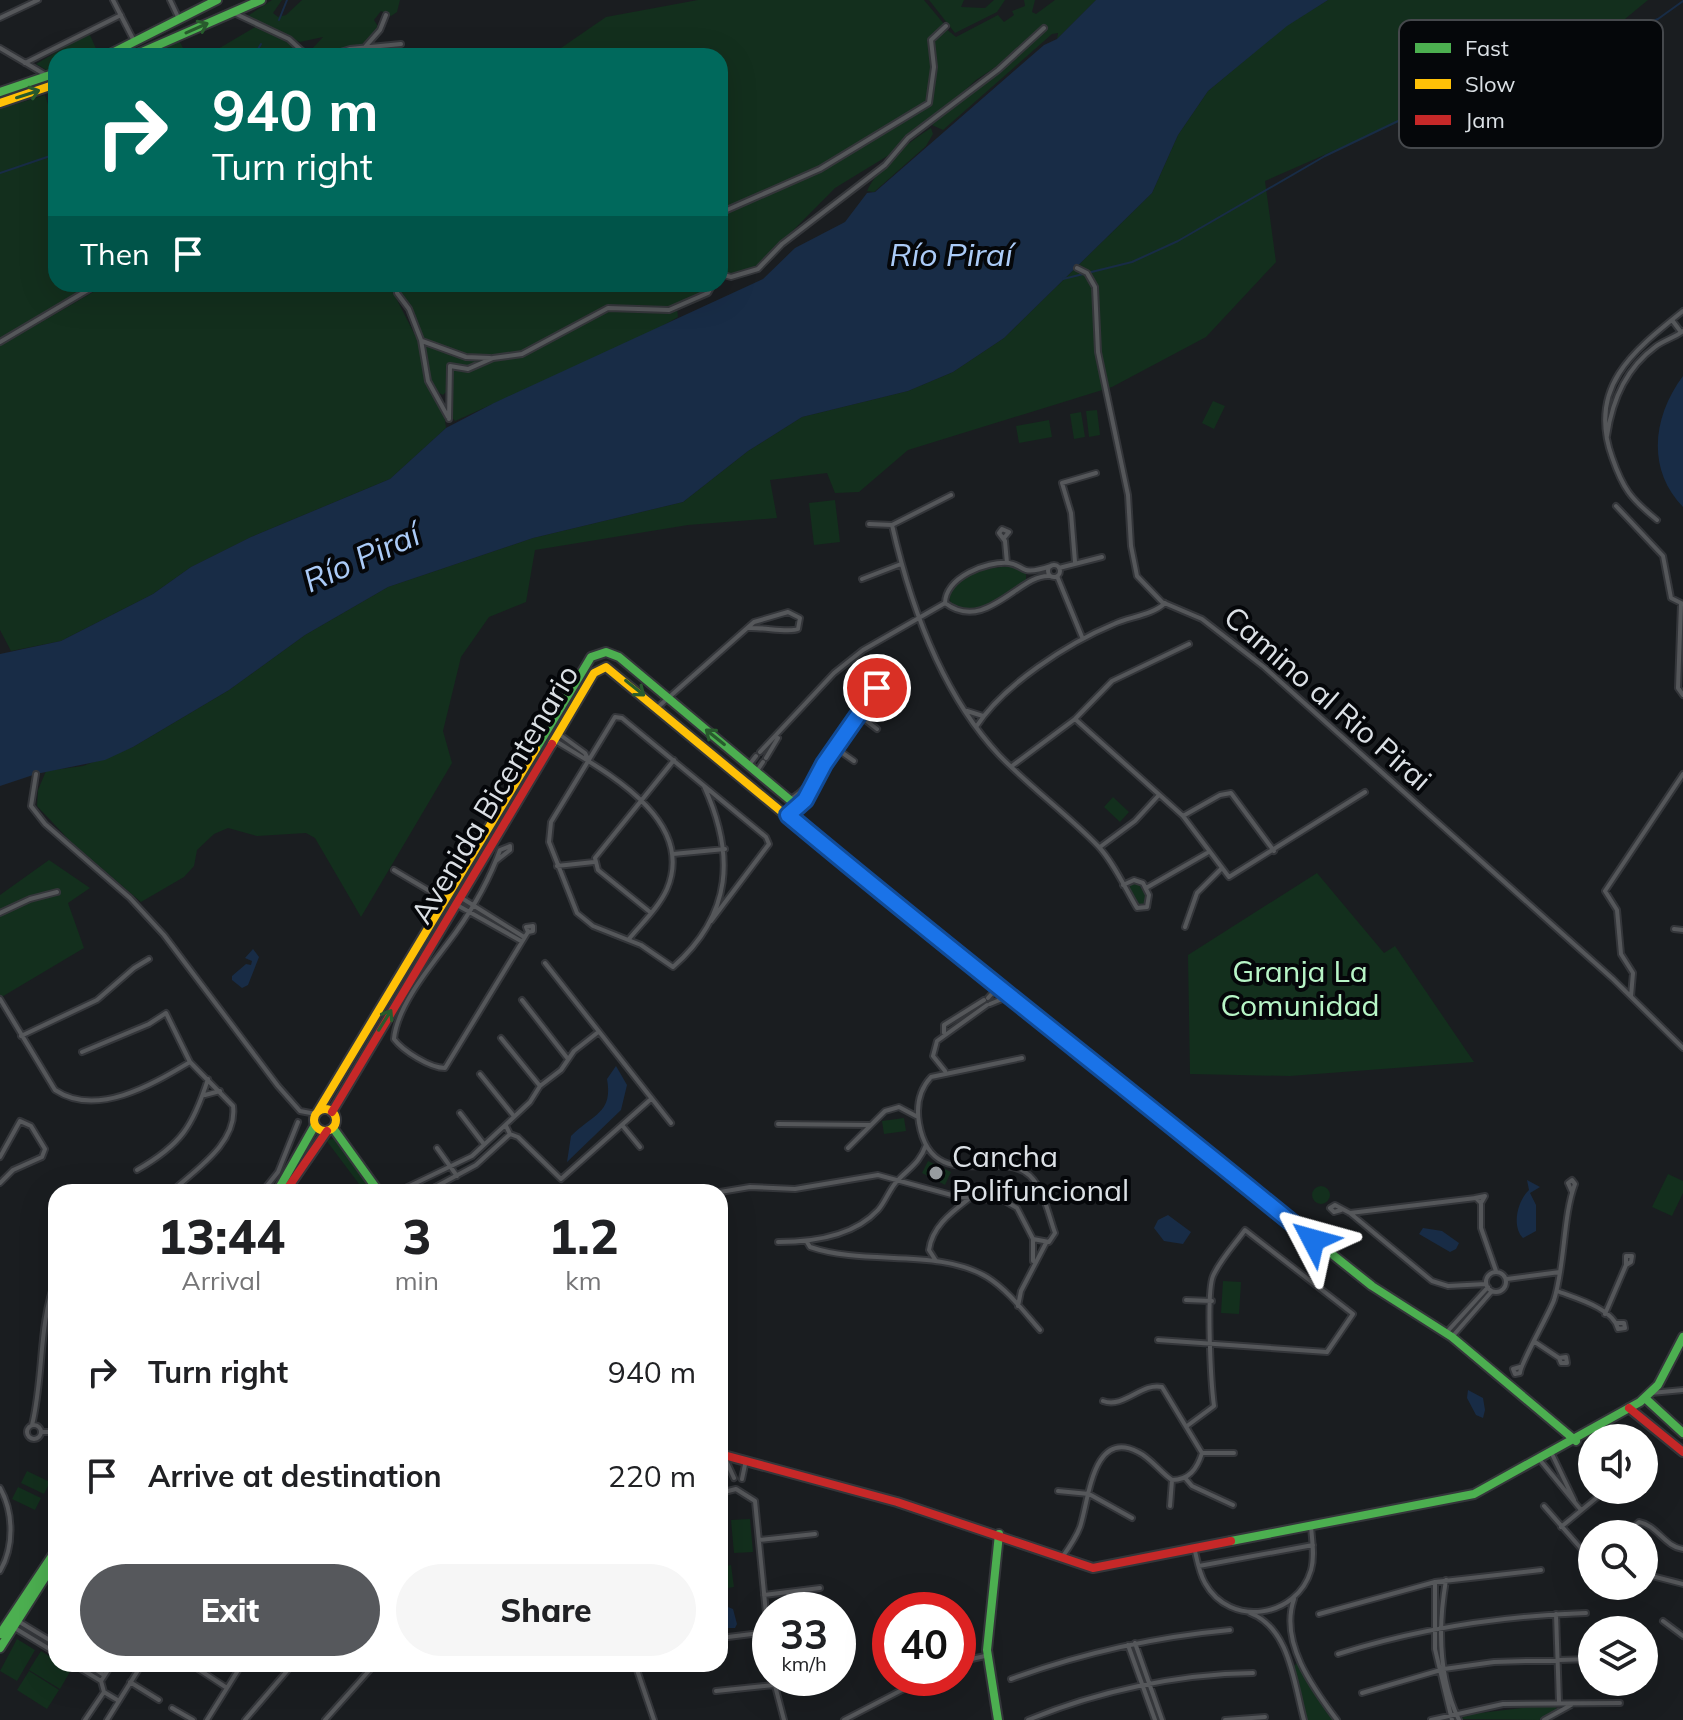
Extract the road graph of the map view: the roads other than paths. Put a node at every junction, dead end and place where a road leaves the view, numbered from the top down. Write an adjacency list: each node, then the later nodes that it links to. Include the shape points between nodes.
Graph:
1 (38, 0): 9 (street)
2 (113, 0): 7 (street)
3 (170, 0): 10 (street)
4 (217, 0): 10 (main road)
5 (261, 0): 6 (main road)
6 (232, 12): 18 (main road, one-way to 6); 19 (street)
7 (121, 15): 13 (street); 16 (street)
8 (386, 15): 20 (street)
9 (0, 18)
10 (179, 19): 13 (main road)
11 (946, 26): 28 (street, via 931,40 929,103 820,169)
12 (1044, 28): 30 (street, via 758,269)
13 (134, 42): 17 (main road)
14 (401, 44): 20 (street)
15 (0, 48): 22 (street)
16 (55, 48)
17 (122, 48)
18 (151, 48)
19 (299, 48)
20 (363, 48)
21 (48, 52): 22 (street)
22 (25, 63): 23 (street)
23 (48, 72)
24 (48, 75): 26 (main road)
25 (48, 87): 27 (main road, one-way to 25)
26 (0, 92)
27 (0, 103)
28 (728, 209)
29 (1077, 268): 60 (street, Camino al Rio Pirai, via 1095,287 1098,352 1128,495 1137,576)
30 (728, 276)
31 (84, 292): 38 (street)
32 (397, 292): 37 (street)
33 (709, 292): 39 (street, via 669,310 608,308 536,348)
34 (1683, 311): 35 (street)
35 (1672, 320): 36 (street); 40 (street, via 1617,374 1603,413)
36 (1682, 331): 40 (street, via 1645,356 1619,389)
37 (421, 340): 39 (street, via 466,357); 39 (street, via 428,381 449,419 450,366 468,369)
38 (0, 342)
39 (493, 358)
40 (1606, 443): 44 (street, via 1629,498)
41 (1096, 473): 49 (street, via 1062,483 1071,513)
42 (951, 495): 46 (street)
43 (1616, 506): 61 (street, via 1663,556 1671,598)
44 (1657, 520)
45 (869, 524): 46 (street)
46 (892, 525): 51 (street)
47 (1004, 538): 50 (street)
48 (1102, 557): 49 (street)
49 (1075, 562): 53 (street)
50 (1007, 563): 54 (street); 59 (street, via 987,566 953,583)
51 (901, 564): 57 (street); 62 (street)
52 (1051, 566): 53 (street); 54 (street); 55 (street)
53 (1059, 568): 56 (street)
54 (1027, 571): 58 (street)
55 (1050, 576): 56 (street); 58 (street)
56 (1057, 576): 64 (street)
57 (862, 579)
58 (1029, 579): 59 (street, via 1013,596 985,608 960,610)
59 (945, 603): 62 (street)
60 (1165, 603): 64 (street); 129 (street, Camino al Rio Pirai, via 1202,619 1264,667)
61 (1682, 604): 68 (street, via 1678,688)
62 (919, 618): 74 (street); 81 (street, via 834,673)
63 (748, 628): 63 (street, via 792,632 800,618 788,612 760,618); 69 (street)
64 (1083, 638): 76 (street)
65 (1189, 644): 77 (street, via 1112,681)
66 (583, 666): 67 (main road); 69 (main road, Avenida Bicentenario, via 599,653 611,653); 71 (main road, Avenida Bicentenario)
67 (594, 673): 72 (main road, Avenida Bicentenario, one-way to 72, via 610,668); 73 (main road, Avenida Bicentenario)
68 (1683, 695)
69 (668, 699): 72 (street); 89 (main road, Avenida Bicentenario, one-way to 69)
70 (905, 700): 75 (street, via 892,687 881,685)
71 (560, 705): 73 (main road); 87 (main road, Avenida Bicentenario)
72 (658, 707): 93 (main road, Avenida Bicentenario)
73 (571, 711): 82 (main road, Avenida Bicentenario)
74 (967, 711): 76 (street); 79 (street)
75 (859, 715): 78 (street); 80 (street)
76 (983, 716): 79 (street)
77 (1075, 719): 88 (street); 96 (street)
78 (851, 727): 83 (street); 98 (street, via 836,739)
79 (976, 727): 88 (street)
80 (877, 729)
81 (778, 736): 89 (street); 89 (street, via 758,754)
82 (556, 737): 85 (street); 90 (main road, Avenida Bicentenario)
83 (837, 749): 86 (street); 98 (street, via 805,800)
84 (674, 760): 85 (street, via 615,717); 94 (street); 97 (street)
85 (589, 761): 97 (street); 108 (street, via 548,829)
86 (854, 761)
87 (522, 766): 90 (main road); 114 (main road, Avenida Bicentenario)
88 (1012, 766): 101 (street)
89 (753, 768): 93 (main road); 98 (main road, Avenida Bicentenario)
90 (534, 772): 115 (main road, Avenida Bicentenario)
91 (36, 774): 152 (street, via 31,806 45,824 139,907 300,1111)
92 (1683, 774): 129 (street, via 1605,891 1617,910 1621,954 1633,973)
93 (744, 779): 99 (main road, Avenida Bicentenario)
94 (704, 786): 102 (street); 120 (street, via 769,844)
95 (1365, 792): 103 (street)
96 (1158, 796): 100 (street); 101 (street)
97 (640, 801): 105 (street, via 666,832); 107 (street)
98 (793, 802): 99 (main road)
99 (785, 812): 131 (main road, Avenida Bicentenario)
100 (1183, 816): 103 (street, via 1231,793); 104 (street)
101 (1099, 848): 111 (street)
102 (725, 849): 105 (street); 120 (street, via 724,884)
103 (1274, 851): 109 (street, via 1232,876)
104 (1207, 853): 109 (street); 112 (street)
105 (673, 854): 118 (street, via 667,889)
106 (496, 861): 116 (street)
107 (595, 862): 108 (street); 118 (street)
108 (557, 866): 126 (street, via 572,905 584,920)
109 (1221, 869): 121 (street, via 1197,893)
110 (394, 870): 114 (street)
111 (1123, 885): 112 (street, via 1134,880); 112 (street, via 1141,909 1150,902)
112 (1146, 888)
113 (57, 892): 119 (street)
114 (443, 899): 135 (main road, Avenida Bicentenario)
115 (458, 900): 116 (street); 117 (street); 137 (main road, Avenida Bicentenario, one-way to 115)
116 (473, 906): 117 (street); 125 (street)
117 (470, 911): 125 (street); 125 (street, via 395,1027 399,1045 437,1068 451,1062)
118 (650, 912): 126 (street)
119 (0, 913)
120 (711, 921): 126 (street, via 673,967)
121 (1185, 927)
122 (1674, 929): 123 (street)
123 (1683, 930)
124 (528, 932): 125 (street)
125 (522, 939)
126 (629, 939)
127 (149, 959): 134 (street, via 97,1000)
128 (545, 963): 133 (street)
129 (1631, 997): 138 (street, Camino al Rio Pirai)
130 (0, 999): 134 (street)
131 (990, 999): 143 (street, via 944,1033 934,1047 933,1056); 210 (main road, Avenida Bicentenario, via 1007,997 1071,1043 1372,1286)
132 (522, 1000): 141 (street)
133 (597, 1033): 141 (street); 151 (street)
134 (21, 1036): 142 (street, via 55,1090 74,1099 139,1091)
135 (359, 1038): 137 (main road); 145 (main road, Avenida Bicentenario)
136 (501, 1038): 148 (street)
137 (370, 1045): 147 (main road, Avenida Bicentenario)
138 (1683, 1048)
139 (82, 1052): 142 (street, via 166,1013)
140 (1022, 1058): 143 (street)
141 (568, 1059): 148 (street)
142 (190, 1062): 146 (street)
143 (945, 1071): 156 (street, via 923,1085)
144 (480, 1074): 155 (street)
145 (336, 1078): 147 (main road); 152 (main road, Avenida Bicentenario)
146 (208, 1079): 149 (street); 150 (street)
147 (347, 1084): 153 (main road, Avenida Bicentenario)
148 (540, 1086): 155 (street)
149 (220, 1091): 150 (street); 177 (street, via 233,1106 228,1131 208,1160)
150 (205, 1095): 173 (street, via 177,1143)
151 (651, 1099): 158 (street); 161 (street)
152 (317, 1112): 153 (main road); 160 (main road)
153 (332, 1112): 164 (main road, via 336,1122)
154 (460, 1113): 166 (street)
155 (513, 1115): 163 (street)
156 (918, 1118): 162 (street, via 907,1109 892,1108); 167 (street)
157 (298, 1122): 178 (street)
158 (671, 1123)
159 (778, 1124): 162 (street)
160 (315, 1125): 164 (main road); 179 (main road)
161 (622, 1125): 165 (street, via 561,1179); 168 (street)
162 (870, 1125): 170 (street)
163 (506, 1126): 165 (street); 166 (street)
164 (330, 1130): 180 (main road); 181 (main road)
165 (510, 1134): 174 (street)
166 (483, 1143): 172 (street)
167 (926, 1145): 175 (street, via 917,1164); 194 (street, via 958,1166 1011,1167 1029,1174 1055,1233)
168 (640, 1147)
169 (437, 1148): 172 (street)
170 (848, 1148)
171 (0, 1157): 176 (street, via 20,1121 31,1126 45,1149 42,1157 13,1170)
172 (452, 1168): 174 (street); 182 (street)
173 (137, 1170)
174 (457, 1176): 183 (street)
175 (899, 1179): 184 (street, via 865,1175 795,1189); 186 (street); 193 (street, via 865,1221)
176 (0, 1183)
177 (180, 1184)
178 (268, 1184)
179 (282, 1184)
180 (291, 1184)
181 (373, 1184)
182 (415, 1184)
183 (442, 1184)
184 (728, 1191)
185 (1572, 1192): 199 (street)
186 (948, 1194): 187 (street); 189 (street)
187 (970, 1198): 189 (street); 191 (street, via 991,1198 1017,1208)
188 (1341, 1210): 190 (street)
189 (952, 1211): 195 (street, via 930,1245)
190 (1350, 1213): 198 (street, via 1475,1198 1481,1203 1483,1235); 201 (street, via 1432,1281)
191 (1033, 1239): 194 (street); 196 (street)
192 (778, 1242): 193 (street)
193 (807, 1242): 195 (street, via 840,1256)
194 (1046, 1243): 196 (street)
195 (938, 1263): 205 (street, via 985,1275)
196 (1033, 1263): 205 (street)
197 (1626, 1265): 207 (street)
198 (1496, 1271): 200 (street); 201 (street, via 1488,1275)
199 (1560, 1272): 200 (street); 202 (street)
200 (1507, 1279): 201 (street, via 1502,1291)
201 (1489, 1287): 210 (street)
202 (1557, 1291): 207 (street); 214 (street)
203 (1186, 1300): 204 (street)
204 (1212, 1301): 213 (street); 213 (street, via 1212,1277 1245,1230 1353,1314 1327,1352)
205 (1018, 1306): 209 (street)
206 (48, 1309): 221 (street)
207 (1605, 1314): 208 (street)
208 (1617, 1323)
209 (1040, 1330)
210 (1449, 1335): 226 (main road, Avenida Bicentenario)
211 (1683, 1337): 218 (main road)
212 (1158, 1340): 213 (street)
213 (1211, 1342): 222 (street, via 1214,1406)
214 (1535, 1342): 215 (street); 216 (street)
215 (1559, 1358)
216 (1520, 1367)
217 (1683, 1390): 218 (street)
218 (1648, 1396): 220 (main road); 225 (main road)
219 (1103, 1401): 222 (street, via 1122,1400 1156,1385)
220 (1629, 1408): 226 (main road); 227 (main road)
221 (32, 1425): 223 (street); 223 (street, via 29,1437 38,1438)
222 (1187, 1426): 228 (street)
223 (41, 1432): 224 (street)
224 (48, 1432)
225 (1683, 1433)
226 (1576, 1441): 230 (main road)
227 (1683, 1452)
228 (1202, 1453): 229 (street); 237 (street)
229 (1234, 1453)
230 (1552, 1454): 233 (main road); 235 (street)
231 (728, 1456): 232 (main road)
232 (746, 1460): 242 (street); 256 (main road)
233 (1540, 1460): 236 (street); 252 (main road, via 1474,1494)
234 (728, 1468): 240 (street)
235 (1560, 1468): 236 (street); 245 (street)
236 (1551, 1473): 245 (street)
237 (1186, 1479): 238 (street); 247 (street)
238 (1172, 1480): 244 (street, via 1137,1450 1116,1449 1097,1462); 248 (street)
239 (0, 1488): 266 (street, via 10,1527)
240 (732, 1489): 241 (street); 242 (street)
241 (728, 1490)
242 (740, 1490): 257 (street, via 755,1501)
243 (1058, 1491): 244 (street)
244 (1089, 1494): 251 (street); 262 (street, via 1079,1531)
245 (1574, 1500): 250 (street)
246 (1588, 1504): 250 (street)
247 (1233, 1505)
248 (1170, 1506)
249 (1544, 1506): 253 (street)
250 (1581, 1510): 253 (street)
251 (1132, 1518)
252 (1311, 1526): 258 (street); 260 (main road)
253 (1561, 1527): 259 (street)
254 (1658, 1533): 261 (street)
255 (815, 1534): 257 (street)
256 (999, 1534): 262 (main road); 295 (main road)
257 (759, 1540): 273 (street)
258 (1313, 1545): 264 (street); 275 (street, via 1311,1569)
259 (1578, 1546)
260 (1194, 1547): 262 (main road, via 1093,1568); 264 (street)
261 (1683, 1549)
262 (1060, 1560)
263 (48, 1562): 284 (main road)
264 (1199, 1566): 276 (street, via 1216,1597)
265 (1541, 1570): 269 (street)
266 (0, 1571)
267 (48, 1573): 281 (main road)
268 (1658, 1578): 271 (street)
269 (1446, 1580): 270 (street); 282 (street)
270 (1435, 1582): 278 (street); 282 (street)
271 (1683, 1584)
272 (820, 1588): 274 (street)
273 (764, 1592)
274 (788, 1592)
275 (1295, 1599): 276 (street, via 1269,1611); 293 (street, via 1290,1628)
276 (1249, 1612): 299 (street, via 1269,1624)
277 (1586, 1613): 279 (street)
278 (1319, 1614)
279 (1556, 1614): 282 (street); 297 (street)
280 (1663, 1621): 286 (street)
281 (16, 1624): 288 (street); 291 (street); 292 (main road)
282 (1438, 1627): 294 (street); 301 (street)
283 (1230, 1630): 289 (street)
284 (0, 1634)
285 (752, 1634): 287 (street)
286 (1683, 1636)
287 (728, 1637)
288 (48, 1640)
289 (1135, 1643): 290 (street); 316 (street)
290 (1128, 1645): 313 (street); 317 (street)
291 (48, 1647)
292 (0, 1648)
293 (1298, 1653): 299 (street); 300 (street)
294 (1338, 1654)
295 (985, 1656): 296 (street); 342 (main road)
296 (976, 1658)
297 (1558, 1658): 298 (street); 301 (street); 327 (street)
298 (1578, 1659)
299 (1289, 1662): 300 (street); 347 (street)
300 (1302, 1663): 348 (street)
301 (1441, 1670): 322 (street); 331 (street)
302 (86, 1672): 314 (street)
303 (99, 1672): 312 (street)
304 (106, 1672): 312 (street)
305 (137, 1672): 315 (street)
306 (203, 1672): 319 (street)
307 (237, 1672): 319 (street)
308 (286, 1672): 337 (street)
309 (368, 1672): 338 (street)
310 (638, 1672): 339 (street)
311 (1253, 1673): 316 (street)
312 (104, 1675): 314 (street)
313 (1011, 1679)
314 (101, 1681): 321 (street)
315 (130, 1682): 325 (street); 326 (street)
316 (1149, 1685): 317 (street); 345 (street)
317 (1142, 1686): 343 (street); 344 (street)
318 (752, 1687): 320 (street)
319 (227, 1688): 336 (street)
320 (716, 1691)
321 (104, 1692): 326 (street); 333 (street)
322 (1362, 1693)
323 (777, 1696): 340 (street)
324 (890, 1696): 341 (street)
325 (159, 1700)
326 (119, 1701): 334 (street)
327 (1559, 1702): 329 (street); 331 (street)
328 (1620, 1703): 329 (street)
329 (1573, 1704): 352 (street)
330 (172, 1708): 335 (street)
331 (1452, 1713): 349 (street); 350 (street); 351 (street)
332 (1265, 1717): 346 (street)
333 (85, 1720)
334 (107, 1720)
335 (193, 1720)
336 (207, 1720)
337 (245, 1720)
338 (325, 1720)
339 (654, 1720)
340 (784, 1720)
341 (844, 1720)
342 (998, 1720)
343 (1028, 1720)
344 (1155, 1720)
345 (1162, 1720)
346 (1225, 1720)
347 (1304, 1720)
348 (1337, 1720)
349 (1431, 1720)
350 (1452, 1720)
351 (1459, 1720)
352 (1544, 1720)

